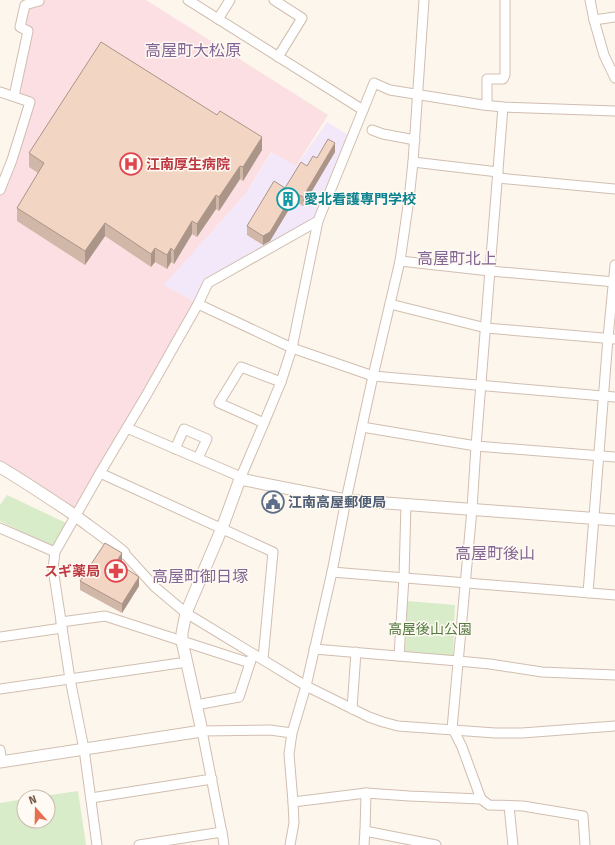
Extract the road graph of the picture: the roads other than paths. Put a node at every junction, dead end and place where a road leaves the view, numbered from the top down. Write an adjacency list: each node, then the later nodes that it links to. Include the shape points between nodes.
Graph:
1 (40, 0): 15 (street, via 25,5 20,27 28,31)
2 (188, 0): 9 (street)
3 (230, 0): 9 (street)
4 (274, 0): 11 (street, via 302,18)
5 (424, 0): 14 (street)
6 (505, 0): 16 (street, via 504,75 503,79 487,79)
7 (590, 0): 10 (street)
8 (615, 17): 10 (street)
9 (218, 19): 11 (street)
10 (594, 20): 12 (street, via 604,55)
11 (278, 57): 18 (street)
12 (615, 78)
13 (0, 92): 15 (street)
14 (418, 94): 16 (street); 18 (street, via 390,90 374,83); 21 (street)
15 (14, 96): 25 (street, via 30,102)
16 (487, 105): 17 (street)
17 (503, 107): 19 (street); 23 (street)
18 (363, 110): 26 (street)
19 (615, 110)
20 (372, 130): 21 (street)
21 (414, 140): 22 (street)
22 (413, 162): 23 (street); 27 (street)
23 (498, 175): 24 (street); 29 (street)
24 (615, 188)
25 (0, 190)
26 (318, 221): 31 (street, via 208,284); 35 (street)
27 (400, 261): 29 (street); 32 (street)
28 (615, 265): 30 (street)
29 (490, 271): 30 (street); 33 (street)
30 (614, 282): 34 (street)
31 (198, 304): 35 (street); 43 (street)
32 (390, 304): 33 (street); 36 (street)
33 (486, 328): 34 (street); 38 (street)
34 (611, 339): 39 (street)
35 (292, 348): 36 (street); 37 (street)
36 (373, 376): 38 (street); 42 (street)
37 (281, 382): 41 (street); 41 (street, via 241,367 219,404)
38 (481, 385): 39 (street); 44 (street)
39 (603, 396): 40 (street); 46 (street)
40 (615, 396)
41 (264, 423): 51 (street)
42 (362, 427): 44 (street); 52 (street)
43 (127, 428): 45 (street); 50 (street)
44 (476, 446): 46 (street); 54 (street)
45 (175, 449): 48 (street); 48 (street, via 184,429 207,439)
46 (599, 456): 47 (street); 56 (street)
47 (615, 457)
48 (198, 458): 51 (street)
49 (0, 467): 55 (street)
50 (100, 473): 55 (street); 59 (street)
51 (240, 478): 52 (street); 59 (street)
52 (346, 500): 53 (street); 62 (street)
53 (406, 504): 54 (street); 63 (street)
54 (472, 509): 56 (street); 64 (street)
55 (76, 516): 60 (street); 61 (street)
56 (594, 519): 57 (street); 65 (street)
57 (615, 520)
58 (0, 528): 60 (street)
59 (222, 528): 67 (street); 75 (street, via 273,552)
60 (55, 552): 68 (street, via 53,569)
61 (124, 553): 67 (street, via 155,586)
62 (332, 572): 63 (street); 71 (street)
63 (404, 578): 64 (street); 74 (street)
64 (465, 583): 65 (street); 76 (street)
65 (588, 593): 66 (street)
66 (615, 595)
67 (186, 613): 70 (street); 73 (street)
68 (62, 625): 69 (street); 70 (street, via 105,616); 80 (street)
69 (0, 637)
70 (182, 641): 77 (street); 78 (street)
71 (314, 649): 72 (street); 81 (street)
72 (356, 652): 74 (street); 84 (street)
73 (253, 653): 75 (street); 78 (street)
74 (399, 656): 76 (street)
75 (263, 659): 81 (street)
76 (458, 661): 79 (street, via 542,672); 86 (street)
77 (187, 662): 80 (street); 83 (street)
78 (250, 662): 83 (street, via 239,697)
79 (615, 675)
80 (70, 679): 82 (street); 89 (street)
81 (306, 686): 84 (street); 88 (street)
82 (0, 689)
83 (196, 704): 87 (street)
84 (352, 709): 86 (street, via 398,726)
85 (615, 726): 86 (street, via 522,733)
86 (453, 729): 95 (street)
87 (202, 731): 88 (street, via 270,730); 89 (street); 92 (street)
88 (292, 733): 96 (street, via 289,754)
89 (84, 749): 91 (street); 94 (street)
90 (0, 750): 91 (street)
91 (1, 762)
92 (212, 779): 94 (street); 99 (street)
93 (366, 793): 95 (street); 96 (street); 98 (street)
94 (91, 798): 101 (street)
95 (481, 799): 97 (street, via 489,805)
96 (293, 802): 104 (street, via 294,823)
97 (510, 806): 107 (street); 108 (street, via 583,816)
98 (365, 831): 100 (street); 105 (street)
99 (222, 832): 102 (street); 103 (street)
100 (414, 843): 106 (street)
101 (97, 845)
102 (139, 845)
103 (224, 845)
104 (290, 845)
105 (364, 845)
106 (436, 845)
107 (513, 845)
108 (585, 845)

